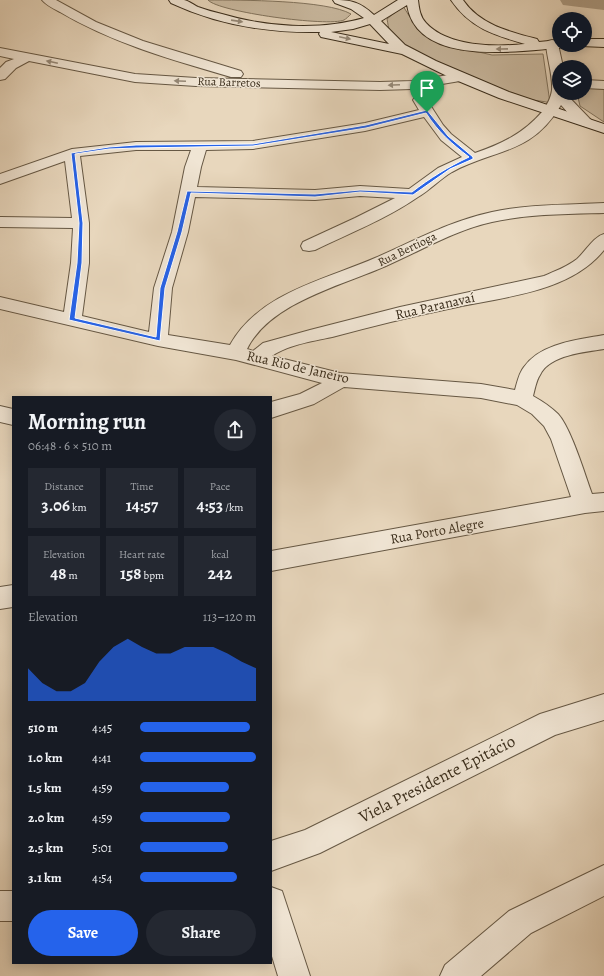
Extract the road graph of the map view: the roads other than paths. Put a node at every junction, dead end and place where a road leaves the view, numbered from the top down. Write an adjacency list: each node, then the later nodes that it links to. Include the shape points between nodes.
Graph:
1 (48, 0): 20 (street, via 148,48)
2 (175, 0): 8 (street)
3 (194, 0): 8 (street)
4 (339, 0): 9 (street, via 358,7)
5 (406, 0): 9 (street)
6 (412, 0): 13 (street, one-way to 6, via 509,49 481,48 445,40 430,33 415,19)
7 (457, 0): 13 (street, via 470,16 496,31)
8 (200, 11): 10 (street, one-way to 10, via 228,20)
9 (373, 20): 10 (street, via 341,27); 14 (street, via 389,38)
10 (307, 30): 14 (street, one-way to 14)
11 (592, 43): 12 (street)
12 (604, 43)
13 (551, 44): 17 (street)
14 (407, 51): 19 (street)
15 (0, 52): 16 (street, Rua Barretos)
16 (28, 57): 18 (street, via 11,65); 20 (street, Rua Barretos, one-way to 16, via 135,78)
17 (554, 60)
18 (0, 76)
19 (460, 77): 21 (street, Rua Barretos); 26 (street)
20 (268, 84): 21 (street, Rua Barretos, one-way to 20)
21 (412, 85): 27 (street)
22 (592, 85): 23 (street)
23 (604, 86)
24 (554, 100): 26 (street)
25 (569, 100): 28 (street)
26 (549, 111): 28 (street); 32 (street, via 533,130 521,139)
27 (427, 112): 30 (street, via 366,127 274,142); 32 (street, via 446,137)
28 (586, 123): 29 (street)
29 (604, 129)
30 (200, 146): 31 (street, via 136,146); 34 (street)
31 (72, 154): 33 (street); 38 (street)
32 (472, 158): 35 (street, via 448,168)
33 (0, 179)
34 (189, 192): 35 (street, via 315,195 360,191); 43 (street, via 163,288)
35 (413, 194): 40 (street)
36 (604, 208): 45 (street, Rua Bertioga, via 509,214 479,219 450,228 381,262 290,300 264,317 246,335)
37 (0, 222): 38 (street)
38 (81, 223): 42 (street, via 80,263)
39 (604, 239): 46 (street, Rua Paranavaí, via 588,259 556,277 287,342 270,348)
40 (309, 246)
41 (0, 303): 42 (street, Rua Rio de Janeiro)
42 (72, 320): 43 (street, Rua Rio de Janeiro)
43 (158, 340): 45 (street, Rua Rio de Janeiro)
44 (604, 342): 48 (street, via 572,348 545,357 531,371)
45 (236, 353): 46 (street, Rua Rio de Janeiro)
46 (256, 358): 47 (street, Rua Rio de Janeiro)
47 (340, 380): 48 (street, Rua Rio de Janeiro, via 481,391); 49 (street, via 325,392)
48 (522, 399): 52 (street, Rua Rio de Janeiro, via 552,421)
49 (272, 410)
50 (0, 414): 51 (street)
51 (12, 417)
52 (594, 503): 53 (street, Rua Porto Alegre)
53 (272, 561)
54 (12, 596): 55 (street)
55 (0, 598)
56 (604, 706): 57 (street, Viela Presidente Epitácio, via 550,724 310,843)
57 (272, 856)
58 (604, 880): 63 (street, via 520,922)
59 (272, 905): 62 (street)
60 (0, 906): 61 (street)
61 (12, 906)
62 (294, 976)
63 (456, 976)

